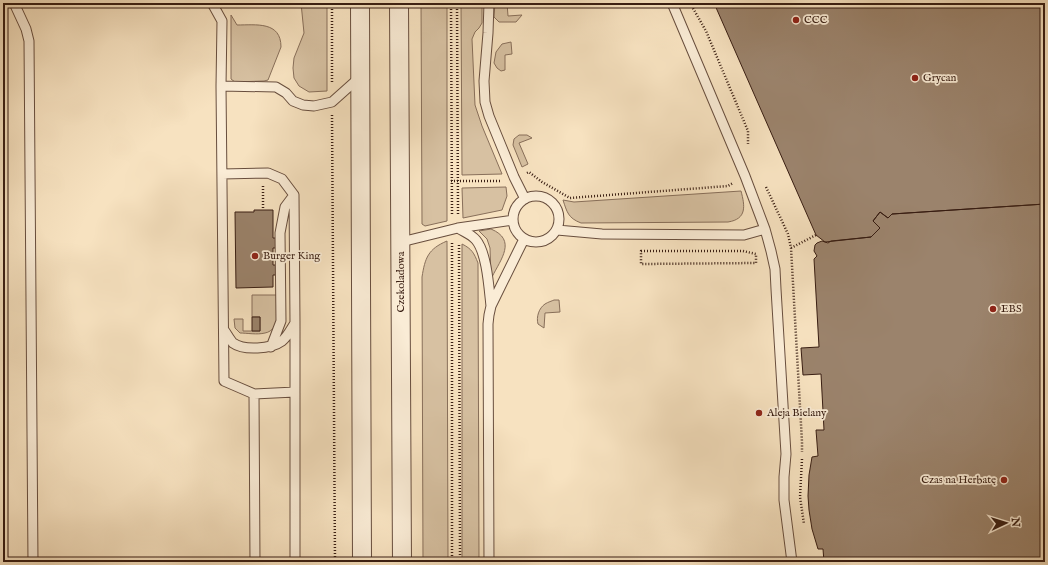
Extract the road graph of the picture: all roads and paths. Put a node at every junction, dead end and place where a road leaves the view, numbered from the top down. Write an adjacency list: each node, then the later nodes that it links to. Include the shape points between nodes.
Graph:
1 (14, 3): 41 (lane, via 29,41)
2 (212, 3): 11 (lane, via 222,21)
3 (332, 3): 12 (path)
4 (360, 3): 10 (street)
5 (399, 3): 30 (street, Czekoladowa)
6 (451, 3): 17 (path)
7 (458, 3): 18 (path)
8 (489, 3): 21 (lane, via 485,102 514,177)
9 (672, 3): 26 (lane)
10 (361, 76): 12 (lane); 45 (street)
11 (221, 86): 12 (lane, via 276,87 303,105 314,106); 14 (lane)
12 (332, 102): 44 (path)
13 (525, 173): 16 (path, via 529,172 570,198 728,186)
14 (222, 174): 20 (lane, via 268,173 282,179); 37 (lane)
15 (263, 180): 22 (path)
16 (737, 180)
17 (452, 181): 18 (path); 25 (path)
18 (458, 181): 19 (path); 23 (path)
19 (503, 181)
20 (294, 195): 36 (lane); 38 (lane, via 285,207 280,233 281,321)
21 (525, 198): 24 (lane, via 516,207); 27 (lane, via 536,196 551,201 559,214)
22 (264, 210)
23 (458, 218)
24 (513, 220): 25 (lane); 29 (lane, via 518,235)
25 (455, 229): 30 (lane); 35 (lane, via 471,235 481,248); 47 (path)
26 (765, 229): 27 (lane, via 744,235 602,234); 50 (lane, via 775,269 786,454 784,500)
27 (557, 230): 29 (lane, via 553,236 539,243)
28 (816, 235): 32 (path)
29 (524, 239): 35 (lane)
30 (400, 242): 46 (street, Czekoladowa)
31 (459, 242): 48 (path)
32 (790, 248)
33 (641, 250): 34 (path, via 641,264 756,263)
34 (756, 254)
35 (492, 306): 49 (lane, via 488,324)
36 (295, 322): 38 (lane, via 282,341); 39 (lane)
37 (224, 330): 38 (lane, via 233,343 242,347); 40 (lane, via 224,381)
38 (271, 347)
39 (295, 392): 40 (lane); 43 (lane)
40 (254, 394): 42 (lane)
41 (33, 562)
42 (255, 562)
43 (295, 562)
44 (335, 562)
45 (362, 562)
46 (402, 562)
47 (452, 562)
48 (460, 562)
49 (489, 562)
50 (792, 562)

